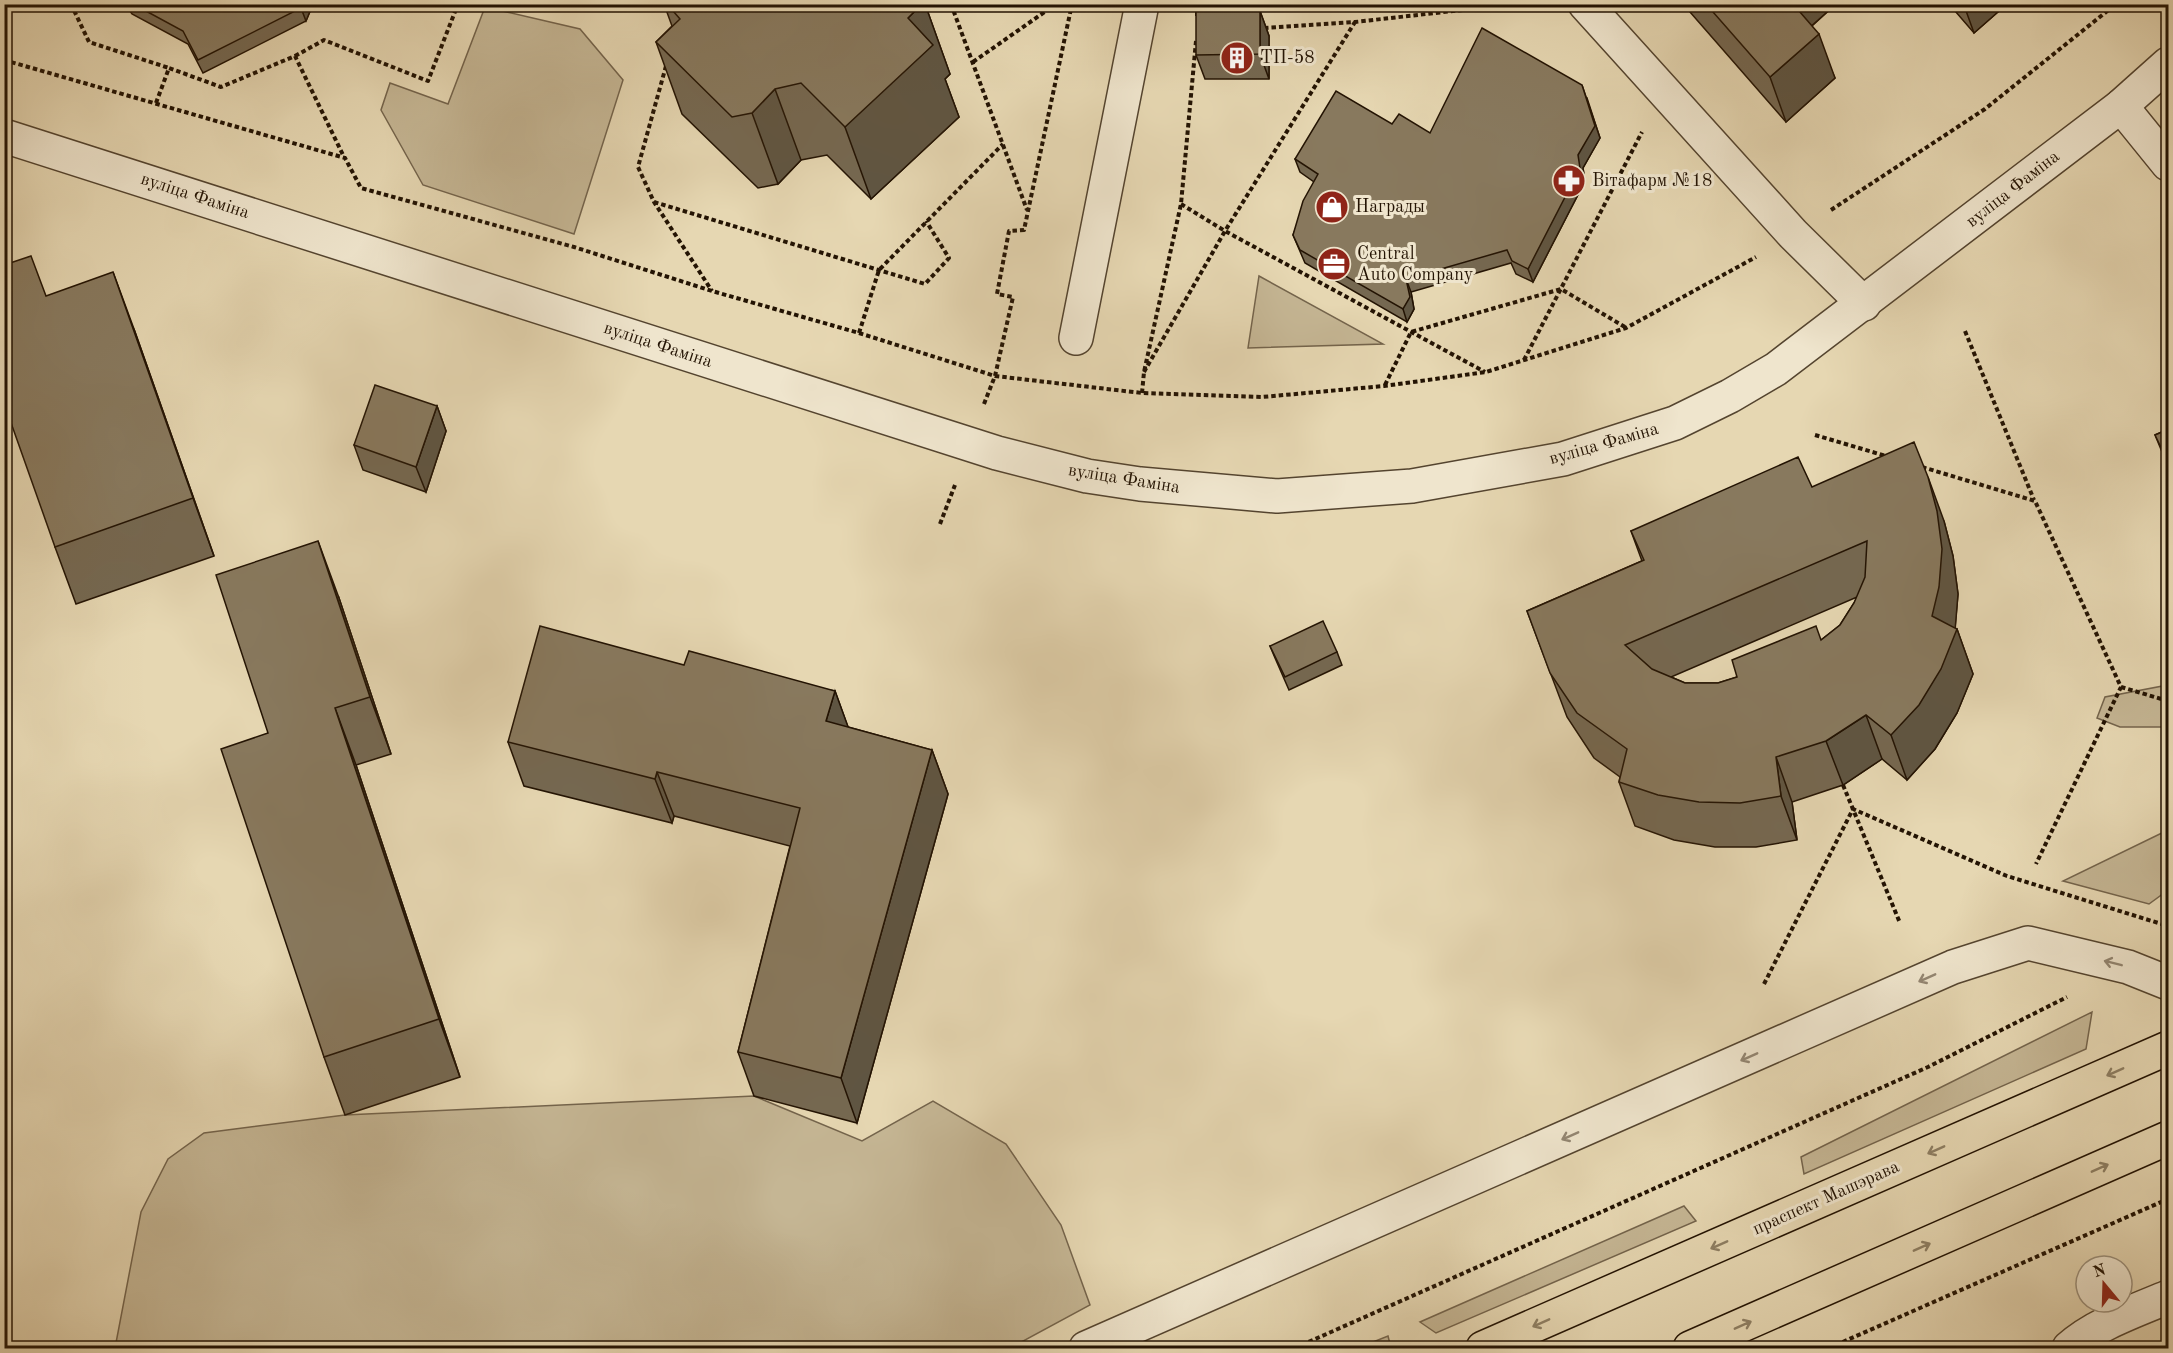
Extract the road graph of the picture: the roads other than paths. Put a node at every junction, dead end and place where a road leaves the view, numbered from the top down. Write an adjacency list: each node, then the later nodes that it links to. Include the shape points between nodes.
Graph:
1 (1142, 4): 8 (street)
2 (1585, 4): 7 (street, via 1770,209)
3 (2169, 64): 4 (street, вуліца Фаміна)
4 (2121, 106): 6 (street); 7 (street, вуліца Фаміна)
5 (4, 135): 7 (street, вуліца Фаміна, via 997,453 1087,476 1140,484 1277,496 1412,486 1563,459 1675,423 1730,396 1776,369)
6 (2169, 164)
7 (1864, 304)
8 (1076, 338)
9 (2169, 983): 13 (street, one-way to 13, via 2128,967 2028,943 1953,967)
10 (2169, 1048): 14 (main road, праспект Машэрава, one-way to 14)
11 (2169, 1138): 15 (main road, one-way to 11)
12 (2169, 1297): 16 (street, via 2126,1315)
13 (1086, 1348)
14 (1483, 1348)
15 (1690, 1348)
16 (2069, 1348)

